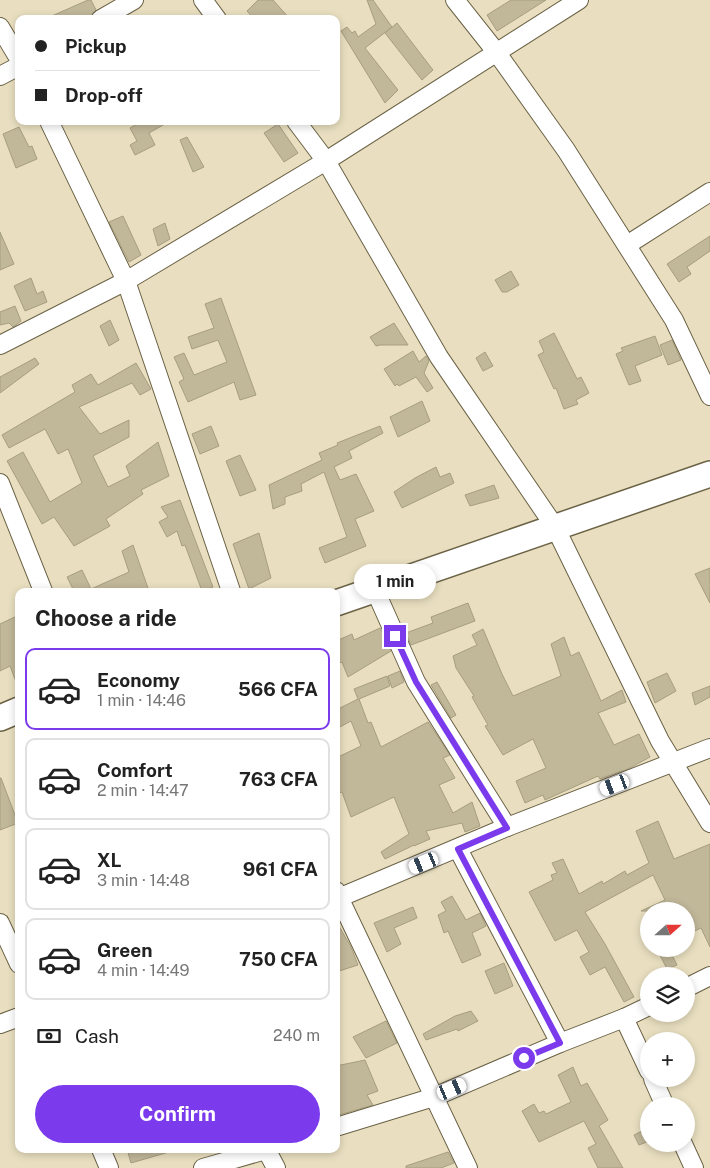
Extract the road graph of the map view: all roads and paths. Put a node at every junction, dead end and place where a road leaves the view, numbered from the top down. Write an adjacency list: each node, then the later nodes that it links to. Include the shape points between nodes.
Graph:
1 (134, 0): 5 (street)
2 (203, 0): 6 (street)
3 (456, 0): 9 (street)
4 (579, 0): 9 (street)
5 (108, 15)
6 (214, 15)
7 (0, 27): 8 (street)
8 (15, 52)
9 (496, 53): 14 (street); 16 (street, via 566,150)
10 (15, 68): 11 (street)
11 (0, 76)
12 (51, 125): 17 (street)
13 (299, 125): 14 (street)
14 (326, 160): 17 (street); 22 (street, via 439,357)
15 (710, 192): 16 (street)
16 (627, 245): 19 (street, via 674,320)
17 (126, 281): 18 (street); 24 (street)
18 (0, 345)
19 (710, 396)
20 (710, 474): 22 (street)
21 (0, 483): 23 (street)
22 (555, 527): 25 (street); 30 (street, via 660,741)
23 (42, 588)
24 (230, 588)
25 (375, 590): 26 (street); 32 (street, via 416,682)
26 (340, 602)
27 (15, 712): 28 (street)
28 (0, 718)
29 (710, 748): 30 (street)
30 (674, 763): 31 (street); 32 (street)
31 (710, 824)
32 (507, 828): 33 (street)
33 (458, 849): 34 (street); 44 (street)
34 (340, 895)
35 (340, 902): 46 (street)
36 (0, 923): 37 (street)
37 (15, 955)
38 (710, 976): 39 (street)
39 (695, 984)
40 (640, 1010): 42 (street)
41 (15, 1018): 43 (street)
42 (624, 1018): 44 (street); 45 (street)
43 (0, 1024)
44 (560, 1043): 46 (street)
45 (640, 1051)
46 (434, 1096): 47 (street); 55 (street)
47 (340, 1127)
48 (687, 1152): 56 (street)
49 (103, 1153): 52 (street)
50 (254, 1153): 53 (street)
51 (269, 1153): 54 (street)
52 (109, 1168)
53 (203, 1168)
54 (276, 1168)
55 (468, 1168)
56 (694, 1168)

